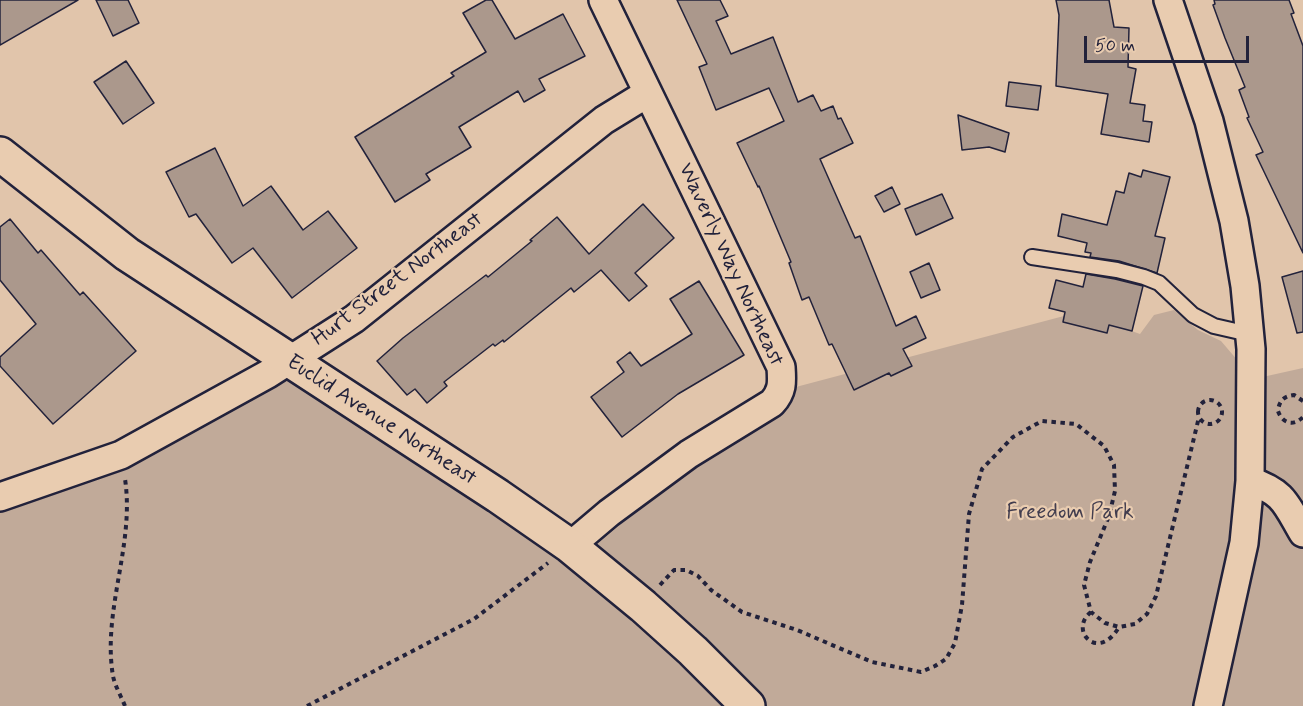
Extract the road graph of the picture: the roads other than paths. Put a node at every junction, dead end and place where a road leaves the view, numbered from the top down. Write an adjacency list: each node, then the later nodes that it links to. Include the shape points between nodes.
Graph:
1 (603, 0): 3 (street, Waverly Way Northeast)
2 (1168, 0): 6 (street, via 1209,121 1234,221)
3 (648, 93): 7 (street, Hurt Street Northeast, via 604,120 354,319); 11 (street, Waverly Way Northeast, via 781,367 783,385 772,403 689,454)
4 (0, 154): 7 (street, Euclid Avenue Northeast, via 127,254)
5 (1032, 257): 6 (lane, via 1144,277 1159,283 1193,315 1214,326)
6 (1249, 334): 8 (street)
7 (289, 361): 9 (street, Hurt Street Northeast, via 121,454); 11 (street, Euclid Avenue Northeast)
8 (1250, 481): 10 (street, via 1271,488 1287,504); 13 (street, via 1244,543)
9 (0, 497)
10 (1303, 533)
11 (570, 546): 12 (street, Euclid Avenue Northeast, via 643,606)
12 (748, 706)
13 (1208, 706)

